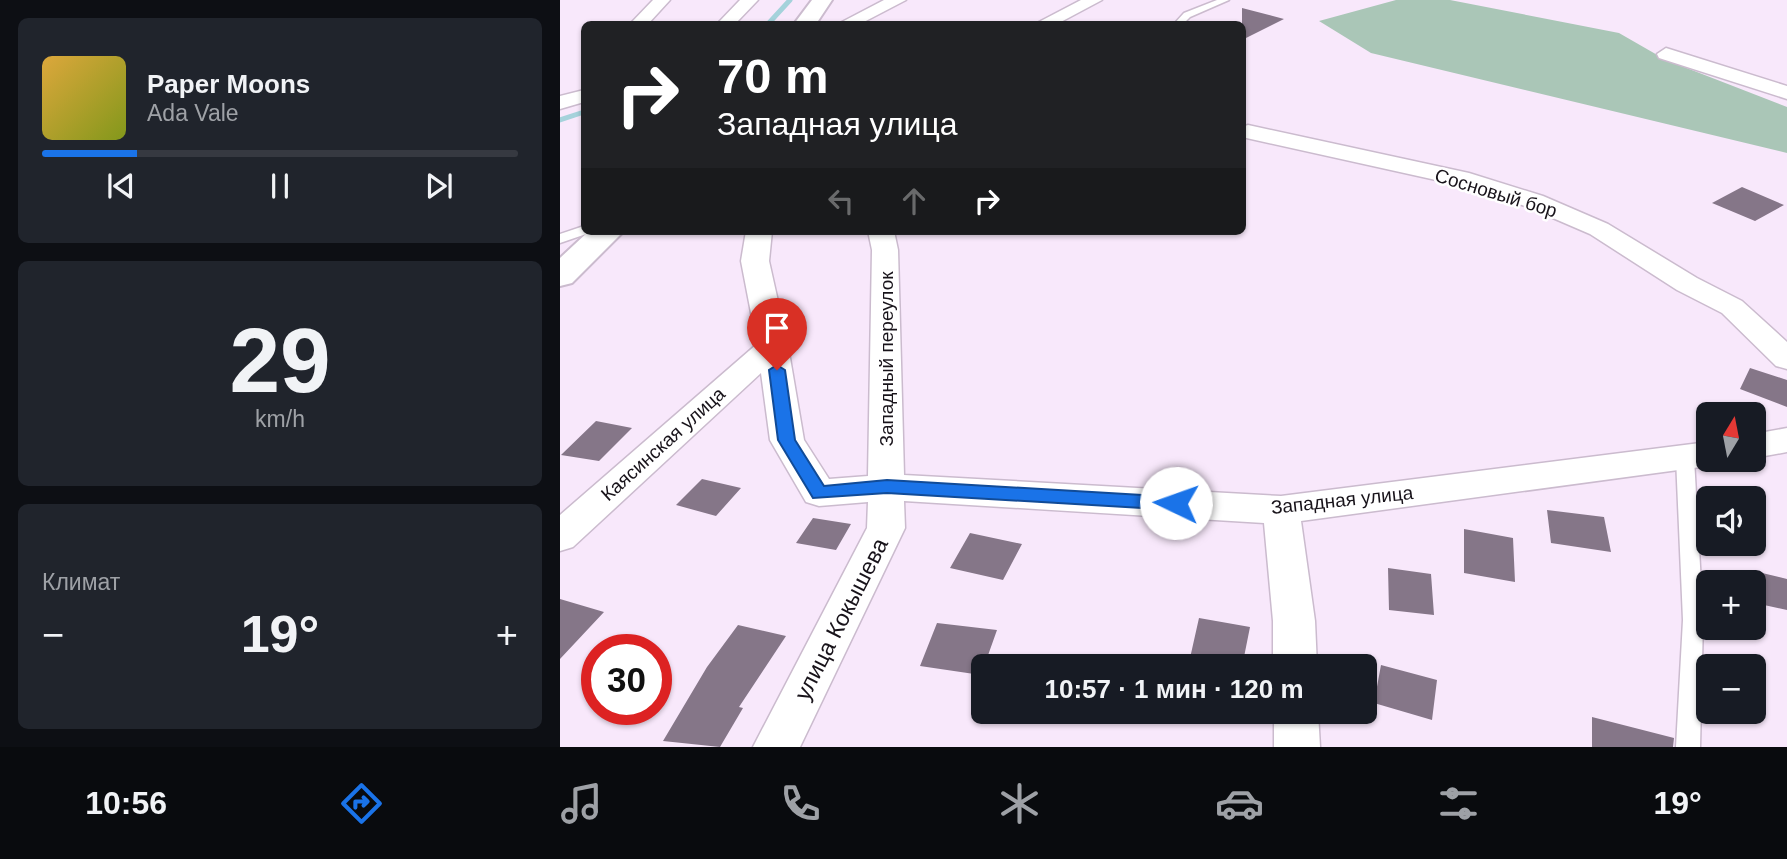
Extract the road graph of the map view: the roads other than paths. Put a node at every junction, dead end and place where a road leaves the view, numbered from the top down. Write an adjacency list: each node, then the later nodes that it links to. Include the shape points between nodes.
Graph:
1 (662, 0): 7 (street)
2 (750, 0): 8 (street)
3 (822, 0): 9 (street)
4 (898, 0): 10 (street)
5 (1094, 0): 11 (street)
6 (1225, 0): 12 (lane)
7 (642, 21)
8 (729, 21)
9 (807, 21)
10 (853, 21)
11 (1050, 21)
12 (1181, 21)
13 (1666, 54): 14 (street)
14 (1787, 93)
15 (581, 97): 16 (street)
16 (560, 103)
17 (1248, 132): 25 (street, Сосновый бор, via 1469,180 1534,201 1599,229 1732,307)
18 (581, 231): 22 (lane)
19 (604, 235): 23 (street)
20 (758, 235): 24 (street, via 755,261)
21 (882, 235): 29 (street, Западный переулок)
22 (560, 239)
23 (560, 275)
24 (773, 346): 29 (street, Западная улица, via 786,440 819,493); 31 (street, Каясинская улица)
25 (1787, 359)
26 (1787, 440): 27 (street)
27 (1766, 444)
28 (1696, 456): 30 (street, Западная улица); 36 (lane)
29 (887, 486): 30 (street, Западная улица); 34 (street, улица Кокышева, via 886,528)
30 (1281, 510): 32 (street)
31 (560, 537)
32 (1295, 654)
33 (1296, 724): 35 (street)
34 (776, 747)
35 (1297, 747)
36 (1688, 747)

